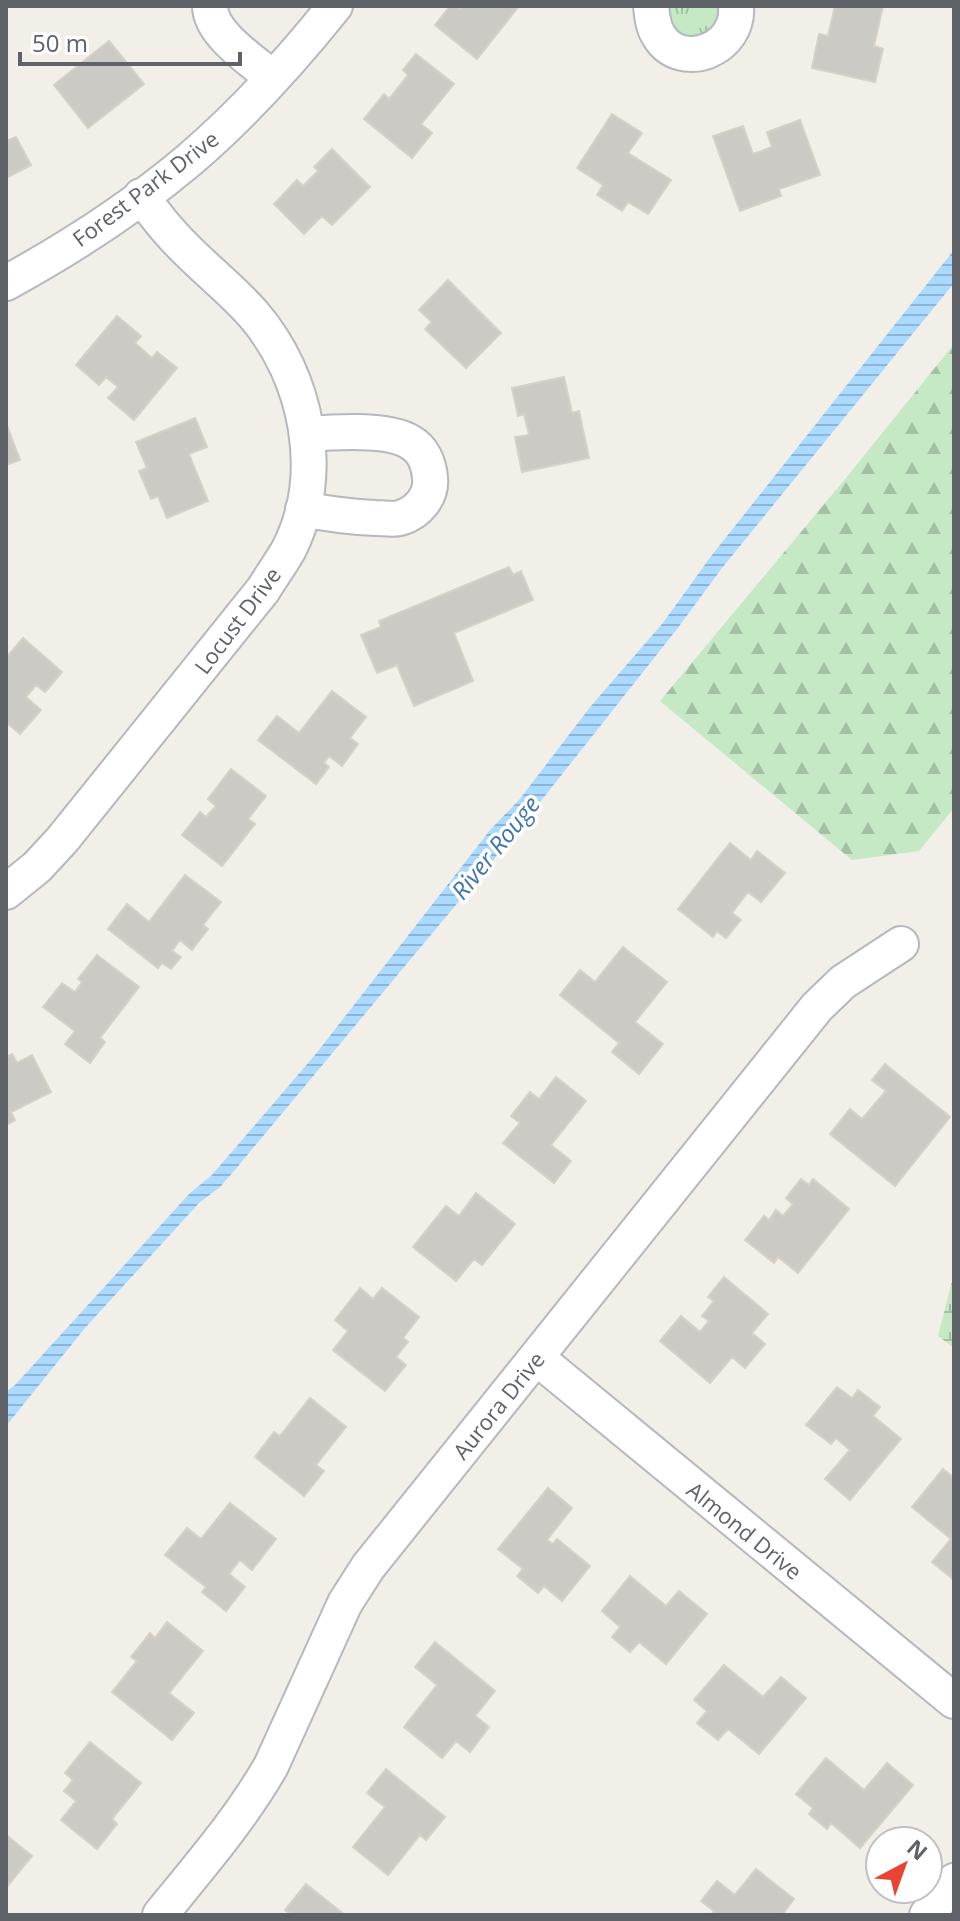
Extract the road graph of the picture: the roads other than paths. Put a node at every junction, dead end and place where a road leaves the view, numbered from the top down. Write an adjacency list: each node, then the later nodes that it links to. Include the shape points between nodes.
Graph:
1 (210, 6): 5 (street, via 221,34)
2 (651, 6): 3 (street, via 652,21 665,44 700,53 729,35)
3 (736, 6)
4 (328, 8): 5 (street, Forest Park Drive)
5 (273, 78): 6 (street, Forest Park Drive, via 198,152)
6 (141, 196): 7 (street, Forest Park Drive, via 91,233); 8 (street, Locust Drive, via 275,342 291,374)
7 (6, 283)
8 (307, 434): 9 (street, Locust Drive); 9 (street, via 345,432 412,442 423,453 431,484 417,510 399,519)
9 (303, 509): 10 (street, Locust Drive, via 289,548 263,590 62,840)
10 (6, 892)
11 (901, 944): 12 (street, Aurora Drive, via 843,982 817,1007)
12 (537, 1358): 13 (street, Almond Drive); 15 (street, Aurora Drive, via 368,1567 345,1603 258,1789)
13 (954, 1701)
14 (954, 1881): 16 (street)
15 (160, 1915)
16 (927, 1915)

